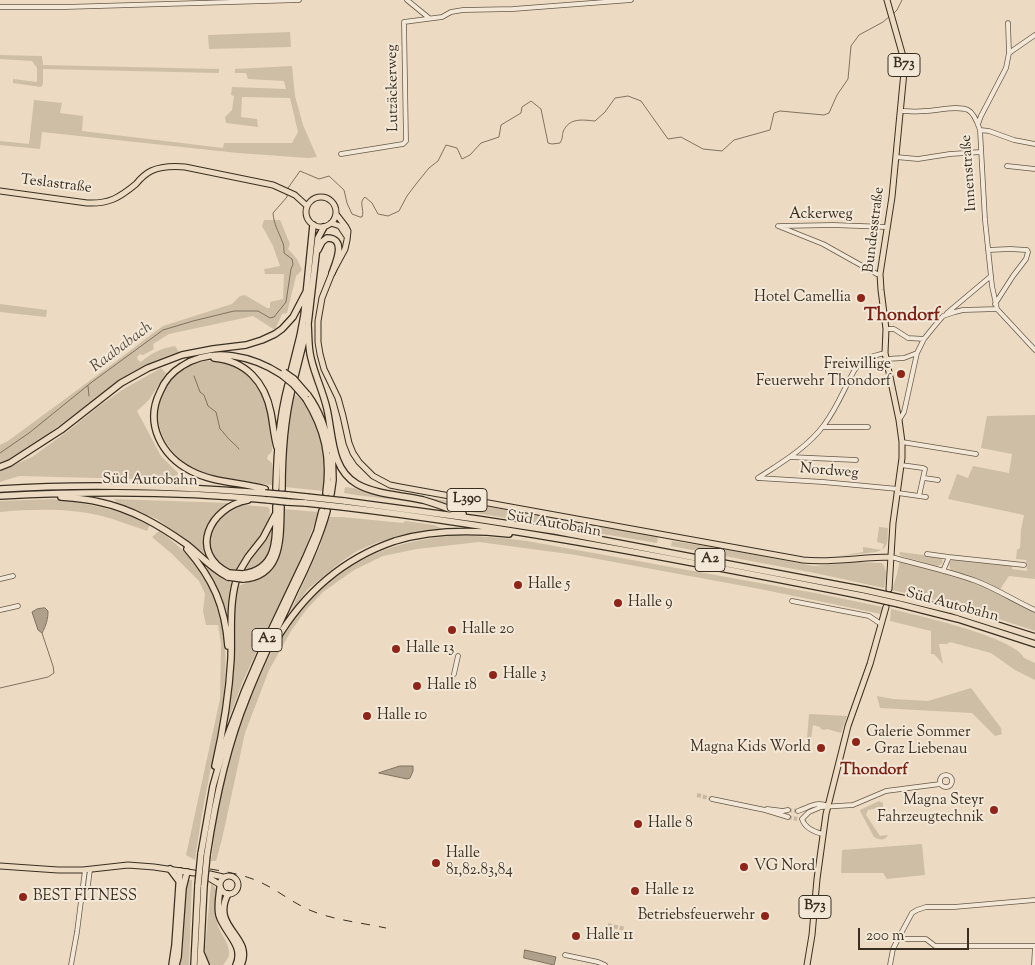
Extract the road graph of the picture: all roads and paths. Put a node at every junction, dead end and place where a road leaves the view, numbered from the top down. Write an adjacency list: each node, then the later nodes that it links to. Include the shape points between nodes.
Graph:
1 (299, 0): 5 (street)
2 (407, 0): 6 (street)
3 (631, 0): 6 (street, via 463,10)
4 (888, 3): 10 (main road, Bundesstraße / B73, via 904,60)
5 (0, 7)
6 (429, 18): 17 (street, Lutzäckerweg, via 404,22 406,141)
7 (1008, 23): 9 (street)
8 (1035, 35): 9 (street)
9 (1009, 53): 12 (street, via 1004,72)
10 (901, 111): 11 (street, Innenstraße, via 960,108); 18 (main road, Bundesstraße / B73)
11 (972, 115): 12 (street); 13 (street, Innenstraße)
12 (981, 116): 13 (street)
13 (978, 124): 14 (street, Innenstraße)
14 (980, 130): 15 (street); 16 (street, Innenstraße)
15 (1035, 144)
16 (980, 152): 18 (street, via 918,159); 31 (street, Innenstraße)
17 (341, 154)
18 (896, 157): 29 (main road, Bundesstraße / B73)
19 (1006, 166): 20 (street)
20 (1035, 169)
21 (0, 190): 22 (main road, Teslastraße, via 97,204 125,193 150,172 172,166 273,185)
22 (295, 195): 23 (main road); 24 (main road)
23 (311, 200): 24 (main road); 25 (main road, via 329,199)
24 (307, 206): 27 (main road, via 307,217)
25 (336, 214): 26 (main road); 30 (main road, via 348,231)
26 (332, 223): 28 (main road); 30 (main road, via 340,226)
27 (314, 225): 28 (main road); 36 (highway)
28 (324, 227): 32 (highway, via 318,238)
29 (887, 228): 34 (main road, Bundesstraße / B73); 34 (street, Ackerweg, via 778,226 823,244)
30 (347, 237): 33 (main road, L390, via 345,249)
31 (988, 250): 35 (street, Innenstraße); 37 (street, via 1028,252)
32 (317, 254): 33 (highway, via 324,240 331,238 336,241 339,247); 40 (highway)
33 (332, 273): 79 (main road, L390, via 319,310 320,354 338,398 353,453 365,469 380,480 410,489 803,560 820,562)
34 (880, 274): 41 (main road, Bundesstraße / B73)
35 (991, 276): 37 (street, Innenstraße); 39 (street)
36 (306, 292): 40 (highway, via 293,374); 43 (highway, via 293,317 275,334 246,345)
37 (995, 304): 38 (street, Innenstraße)
38 (997, 309): 39 (street, via 963,310); 44 (street)
39 (943, 316): 42 (street)
40 (308, 324): 53 (highway, via 311,359 327,408)
41 (886, 329): 42 (street, via 894,329 908,338); 46 (main road, Bundesstraße / B73)
42 (924, 339): 45 (street)
43 (207, 350): 48 (highway, via 243,354 266,362); 61 (highway, via 182,355 148,368 121,383 61,430 10,464)
44 (1035, 350)
45 (917, 353): 46 (street, via 904,358); 50 (street, via 904,412)
46 (885, 356): 50 (main road, Bundesstraße / B73); 51 (street, via 867,358 856,367)
47 (204, 357): 48 (highway, via 224,355 249,359); 55 (highway, via 226,360 251,373 267,397); 66 (highway, via 181,367 163,385 155,403 154,422 159,438 168,454 190,470)
48 (283, 373): 49 (highway, bridge, via 294,379)
49 (307, 396): 56 (highway, via 320,414); 56 (highway, via 326,447 328,493 333,480)
50 (899, 420): 54 (main road, Bundesstraße / B73)
51 (823, 426): 52 (street); 58 (street)
52 (868, 427)
53 (332, 440): 56 (highway); 75 (highway, via 343,471 358,484 424,500)
54 (902, 442): 57 (street); 60 (main road, Bundesstraße / B73)
55 (277, 447): 65 (highway); 65 (highway, via 283,404 290,387)
56 (332, 450)
57 (976, 454)
58 (790, 456): 59 (street); 67 (street, Nordweg, via 758,478)
59 (856, 460)
60 (902, 465): 62 (street, via 925,469); 67 (main road, Bundesstraße / B73)
61 (0, 467)
62 (924, 478): 63 (street); 70 (street)
63 (938, 480)
64 (0, 489): 66 (highway, Süd Autobahn, via 107,486)
65 (279, 490): 66 (highway, bridge); 72 (highway, Süd Autobahn / A2, bridge)
66 (264, 491)
67 (898, 491): 70 (street, Nordweg); 79 (main road, Bundesstraße / B73)
68 (47, 494): 69 (highway, Süd Autobahn / A2); 73 (highway, Süd Autobahn / A2, via 101,492); 77 (highway, via 100,502 129,511 152,521)
69 (0, 496)
70 (919, 496): 71 (street, Nordweg)
71 (926, 497)
72 (288, 498): 73 (highway, Süd Autobahn / A2, bridge); 74 (highway, Süd Autobahn / A2, bridge)
73 (258, 499): 83 (highway, via 227,508 209,530 210,555)
74 (343, 504): 75 (highway, Süd Autobahn / A2); 76 (highway, Süd Autobahn / A2)
75 (477, 519): 89 (highway, Süd Autobahn / A2, via 607,541)
76 (522, 532): 89 (highway, Süd Autobahn / A2); 100 (highway, via 428,534 377,548 344,566 317,587 290,618)
77 (177, 538): 83 (highway, via 218,572); 101 (highway, via 213,587 225,624)
78 (927, 554): 80 (street)
79 (891, 557): 82 (street); 88 (main road, B73)
80 (949, 557): 81 (street); 82 (street)
81 (1024, 565)
82 (943, 571): 95 (street, via 976,581)
83 (229, 575): 84 (highway, bridge)
84 (242, 575): 84 (highway, via 250,578 261,573 276,557 280,540 278,508 263,538 248,557)
85 (13, 576): 86 (street)
86 (0, 579)
87 (236, 581): 101 (highway)
88 (889, 589)
89 (864, 593): 91 (highway, Süd Autobahn / A2, bridge)
90 (792, 601): 96 (street, via 869,616)
91 (900, 601): 97 (highway, Süd Autobahn / A2, via 959,613); 98 (highway, Süd Autobahn / A2)
92 (18, 606): 94 (street)
93 (886, 607): 96 (main road, B73)
94 (0, 610)
95 (1035, 610)
96 (881, 624): 106 (main road, B73, via 848,726)
97 (1035, 637)
98 (1035, 644)
99 (458, 656): 102 (street)
100 (264, 658): 104 (highway, A2, via 321,533 325,511 244,690); 112 (highway, A2, via 231,742)
101 (229, 670): 104 (highway)
102 (454, 674)
103 (940, 784): 106 (street, via 888,791 855,805)
104 (213, 786): 112 (highway, A2)
105 (712, 799): 107 (street)
106 (828, 806): 109 (street, via 816,803); 111 (main road, B73); 111 (street, via 815,809 800,819 813,831)
107 (765, 810): 108 (street); 110 (street)
108 (788, 810)
109 (798, 811)
110 (788, 816)
111 (824, 834): 139 (main road, B73)
112 (204, 855): 122 (highway, A2, bridge)
113 (0, 866): 114 (main road)
114 (88, 870): 115 (main road, via 128,865); 121 (street); 130 (street)
115 (170, 870): 116 (main road); 120 (highway)
116 (180, 871): 117 (main road); 120 (highway)
117 (187, 872): 118 (main road); 132 (highway)
118 (194, 873)
119 (223, 877): 123 (main road); 123 (main road, via 210,876); 124 (main road, via 234,877 238,884 233,893)
120 (179, 881): 131 (highway)
121 (88, 885)
122 (201, 886): 128 (highway, A2); 133 (highway, A2)
123 (219, 886): 124 (main road); 136 (highway, via 218,913 237,947)
124 (228, 894): 137 (highway, via 224,915 243,949)
125 (1035, 900): 126 (street, via 954,908 926,907 912,913)
126 (898, 939): 127 (street, via 926,939 935,946); 140 (street)
127 (1035, 946): 141 (street)
128 (200, 952): 134 (highway, A2); 135 (highway)
129 (565, 955): 138 (street)
130 (71, 965)
131 (172, 965)
132 (176, 965)
133 (194, 965)
134 (200, 965)
135 (206, 965)
136 (236, 965)
137 (241, 965)
138 (605, 965)
139 (807, 965)
140 (890, 965)
141 (1034, 965)

